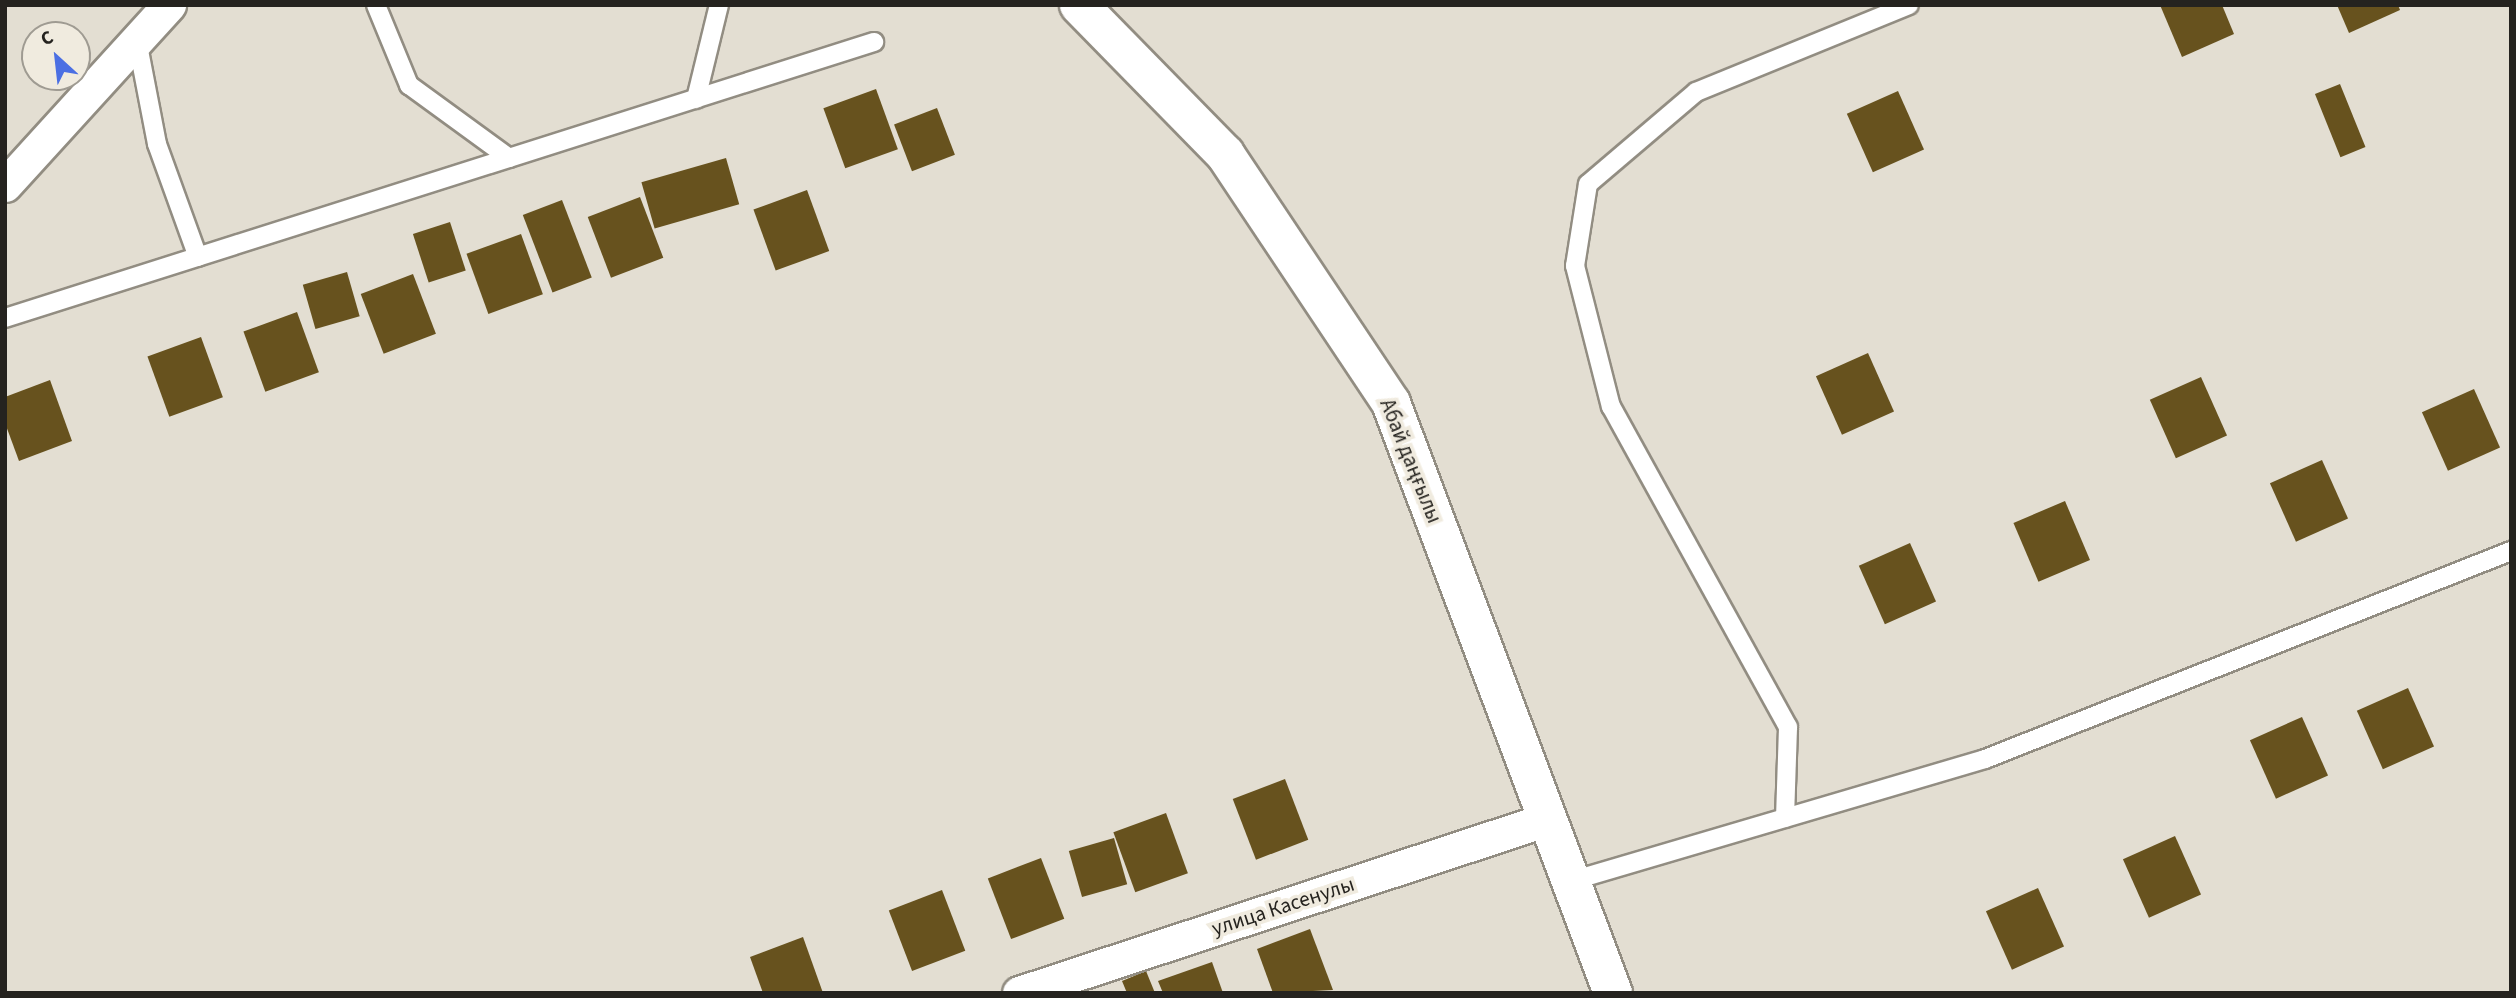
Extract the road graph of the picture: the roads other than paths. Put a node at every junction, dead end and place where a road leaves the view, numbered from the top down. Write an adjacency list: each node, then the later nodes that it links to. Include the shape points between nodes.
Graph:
1 (169, 5): 6 (street)
2 (376, 5): 9 (lane, via 409,85)
3 (719, 5): 8 (lane)
4 (1079, 5): 15 (street, Абай даңғылы, via 1225,154 1391,403)
5 (1909, 5): 14 (lane, via 1696,92 1588,184 1575,266 1611,407 1788,727)
6 (137, 40): 10 (street); 11 (lane, via 157,144)
7 (874, 42): 8 (lane)
8 (696, 99): 9 (lane)
9 (509, 158): 11 (lane)
10 (5, 185)
11 (198, 257): 12 (lane)
12 (5, 318)
13 (2511, 551): 14 (lane, via 1985,759)
14 (1785, 818): 16 (lane)
15 (1548, 819): 16 (street, Абай даңғылы); 17 (street, улица Касенулы)
16 (1571, 881): 18 (street, Абай даңғылы)
17 (1019, 993)
18 (1613, 993)

